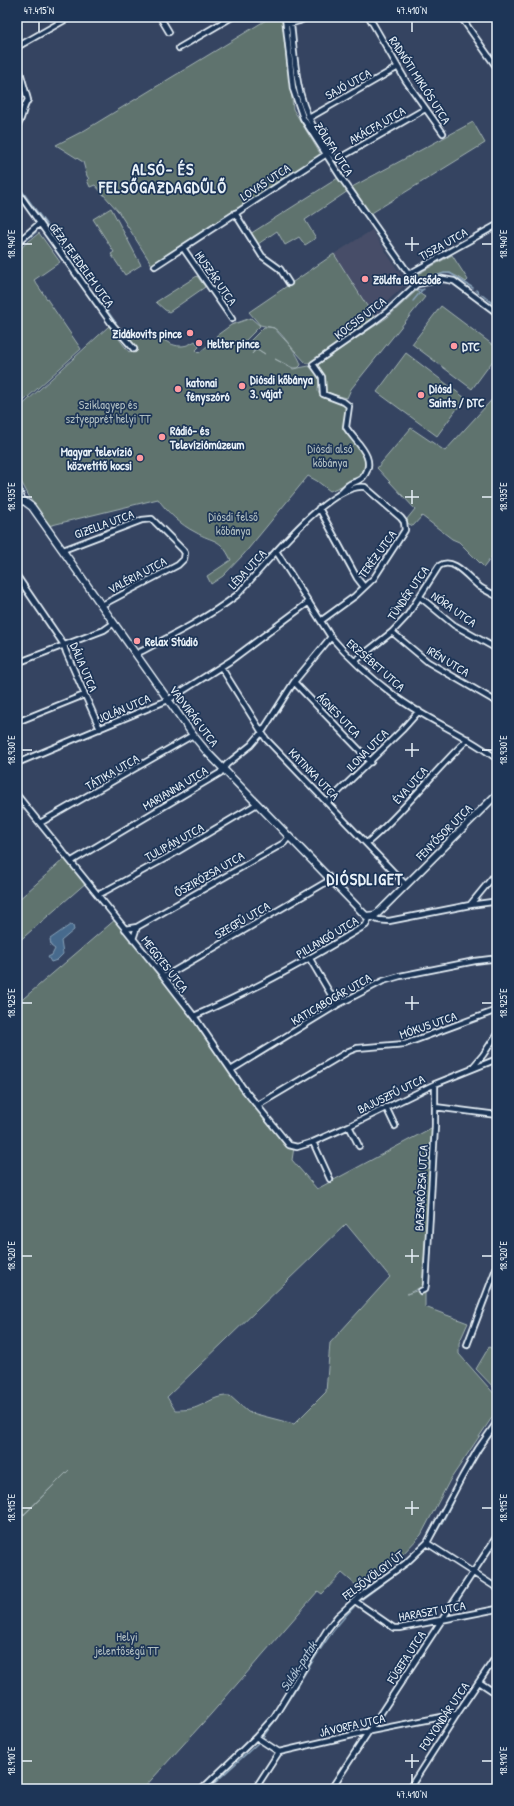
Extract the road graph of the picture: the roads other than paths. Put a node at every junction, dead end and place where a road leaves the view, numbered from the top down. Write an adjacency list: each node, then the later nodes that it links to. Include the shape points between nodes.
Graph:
1 (70, 17): 11 (street)
2 (167, 17): 8 (street)
3 (232, 17): 12 (street)
4 (285, 17): 9 (street, ZÖLDFA UTCA)
5 (308, 17): 9 (street)
6 (369, 17): 14 (street, RADNÓTI MIKLÓS UTCA)
7 (461, 17): 15 (street)
8 (161, 18): 10 (street)
9 (288, 24): 17 (street, ZÖLDFA UTCA, via 301,101); 20 (street, ZÖLDFA UTCA, via 288,53 295,96 308,129)
10 (169, 32)
11 (17, 47)
12 (179, 48)
13 (17, 61): 18 (street, via 28,100)
14 (398, 67): 16 (street, RADNÓTI MIKLÓS UTCA); 17 (street, SAJÓ UTCA)
15 (497, 68)
16 (425, 109): 19 (street, RADNÓTI MIKLÓS UTCA); 21 (street, AKÁCFA UTCA)
17 (309, 118): 21 (street, ZÖLDFA UTCA, via 334,157)
18 (17, 126)
19 (443, 133)
20 (325, 155): 23 (street, LOVAS UTCA); 29 (street, ZÖLDFA UTCA)
21 (338, 159)
22 (17, 191): 24 (street, GÉZA FEJEDELEM UTCA)
23 (235, 213): 27 (street, LOVAS UTCA); 30 (street, via 262,256 280,269)
24 (40, 223): 26 (street); 34 (street, GÉZA FEJEDELEM UTCA, via 111,323)
25 (497, 226): 29 (street, TISZA UTCA)
26 (17, 243)
27 (183, 248): 28 (street, LOVAS UTCA); 33 (street, HUSZÁR UTCA)
28 (155, 266)
29 (409, 274): 31 (street, TISZA UTCA)
30 (289, 283)
31 (416, 284): 32 (street, via 444,279 454,281); 36 (street, KOCSIS UTCA, via 389,310 313,364 322,377 323,394 349,406 346,427 367,456 364,476 348,485)
32 (497, 313)
33 (232, 319)
34 (134, 349)
35 (17, 488): 37 (street)
36 (339, 494): 38 (street, LÉDA UTCA); 39 (street, LÉDA UTCA, via 362,487 401,518)
37 (23, 502): 40 (street, VADVIRÁG UTCA)
38 (319, 508): 41 (street, LÉDA UTCA); 44 (street)
39 (406, 526): 44 (street, TERÉZ UTCA, via 404,534 374,578)
40 (63, 550): 42 (street, GIZELLA UTCA, via 142,520 152,519 183,550 185,556); 48 (street, VADVIRÁG UTCA)
41 (276, 551): 47 (street, ERZSÉBET UTCA); 55 (street, LÉDA UTCA, via 248,584 226,604)
42 (182, 562): 48 (street, VALÉRIA UTCA)
43 (17, 576): 53 (street, DÁLIA UTCA)
44 (364, 588): 49 (street, TERÉZ UTCA)
45 (497, 596): 46 (street, TÜNDÉR UTCA, via 481,588 453,564 446,563 439,566)
46 (420, 597): 51 (street, TÜNDÉR UTCA); 54 (street, NÓRA UTCA, via 454,625)
47 (309, 602): 49 (street, ERZSÉBET UTCA); 58 (street, JOLÁN UTCA)
48 (102, 605): 50 (street, VADVIRÁG UTCA)
49 (322, 620): 52 (street, ERZSÉBET UTCA)
50 (114, 623): 53 (street, via 104,630); 55 (street, VADVIRÁG UTCA)
51 (392, 632): 56 (street, TÜNDÉR UTCA); 62 (street, IRÉN UTCA, via 421,657)
52 (331, 637): 56 (street, ERZSÉBET UTCA); 59 (street, MARIANNA UTCA)
53 (64, 645): 57 (street); 60 (street, DÁLIA UTCA)
54 (497, 649)
55 (136, 654): 61 (street, VADVIRÁG UTCA)
56 (355, 661): 63 (street, ERZSÉBET UTCA, via 395,696)
57 (17, 663)
58 (221, 667): 61 (street, JOLÁN UTCA); 66 (street, KATINKA UTCA)
59 (294, 682): 66 (street, MARIANNA UTCA); 70 (street, ÁGNES UTCA)
60 (84, 695): 64 (street); 65 (street, DÁLIA UTCA)
61 (168, 700): 65 (street, JOLÁN UTCA); 67 (street, VADVIRÁG UTCA)
62 (497, 702)
63 (419, 711): 68 (street, ERZSÉBET UTCA); 70 (street, ILONA UTCA)
64 (17, 722)
65 (100, 729): 71 (street, JOLÁN UTCA)
66 (262, 732): 72 (street, MARIANNA UTCA); 75 (street, KATINKA UTCA)
67 (193, 735): 72 (street, VADVIRÁG UTCA); 77 (street, TÁTIKA UTCA)
68 (468, 739): 69 (street, ERZSÉBET UTCA); 79 (street, ÉVA UTCA, via 445,760 385,828)
69 (497, 759)
70 (371, 762): 75 (street, ILONA UTCA)
71 (17, 764)
72 (223, 769): 76 (street, VADVIRÁG UTCA); 80 (street, MARIANNA UTCA, via 200,786)
73 (497, 794): 83 (street, FENYŐSOR UTCA)
74 (17, 795): 77 (street, MEGGYES UTCA)
75 (328, 802): 79 (street, KATINKA UTCA)
76 (257, 804): 78 (street, VADVIRÁG UTCA); 84 (street, TULIPÁN UTCA, via 188,846)
77 (40, 823): 80 (street, MEGGYES UTCA)
78 (289, 837): 82 (street, VADVIRÁG UTCA); 88 (street, ŐSZIRÓZSA UTCA, via 284,843)
79 (367, 843): 83 (street, KATINKA UTCA)
80 (72, 860): 84 (street, MEGGYES UTCA)
81 (497, 872): 86 (street)
82 (330, 880): 87 (street, VADVIRÁG UTCA, via 363,914); 93 (street, SZEGFŰ UTCA)
83 (406, 885): 87 (street, FENYŐSOR UTCA, via 379,912)
84 (98, 895): 89 (street, MEGGYES UTCA)
85 (497, 903): 86 (street, PILLANGÓ UTCA)
86 (470, 905): 87 (street, PILLANGÓ UTCA, via 393,920 382,921)
87 (370, 916): 91 (street, PILLANGÓ UTCA, via 366,925)
88 (137, 927): 89 (street, ŐSZIRÓZSA UTCA); 90 (street)
89 (125, 929): 90 (street, MEGGYES UTCA)
90 (133, 939): 93 (street, MEGGYES UTCA)
91 (310, 959): 94 (street); 96 (street, PILLANGÓ UTCA, via 264,984)
92 (497, 960): 94 (street, KATICABOGÁR UTCA, via 475,961 400,976 383,981)
93 (164, 977): 96 (street, MEGGYES UTCA)
94 (337, 1005): 100 (street, KATICABOGÁR UTCA)
95 (497, 1010): 102 (street, MÓKUS UTCA, via 405,1044 350,1051)
96 (194, 1016): 100 (street, MEGGYES UTCA)
97 (497, 1034): 99 (street)
98 (497, 1059): 99 (street, BAJUSZFŰ UTCA)
99 (471, 1069): 101 (street, BAJUSZFŰ UTCA)
100 (231, 1070): 102 (street, MEGGYES UTCA, via 253,1102)
101 (435, 1084): 103 (street, BAJUSZFŰ UTCA); 104 (street, BAZSARÓZSA UTCA)
102 (258, 1104): 110 (street, MEGGYES UTCA, via 286,1142)
103 (386, 1107): 106 (street, BAJUSZFŰ UTCA); 107 (street)
104 (435, 1107): 105 (street); 113 (street, BAZSARÓZSA UTCA, via 426,1284)
105 (497, 1115)
106 (349, 1126): 108 (street, BAJUSZFŰ UTCA); 109 (street)
107 (395, 1126)
108 (313, 1142): 110 (street, BAJUSZFŰ UTCA); 111 (street)
109 (359, 1146)
110 (294, 1147)
111 (330, 1179)
112 (497, 1266): 114 (street)
113 (422, 1291)
114 (467, 1344)
115 (497, 1422): 117 (street, FELSŐVÖLGYI ÚT, via 462,1477)
116 (497, 1536): 118 (street, FÜGEFA UTCA)
117 (427, 1543): 118 (street); 120 (street, FELSŐVÖLGYI ÚT, via 406,1564)
118 (473, 1572): 119 (street); 122 (street, FÜGEFA UTCA)
119 (497, 1588)
120 (355, 1601): 122 (street, HARASZT UTCA, via 394,1628); 128 (street, FELSŐVÖLGYI ÚT, via 327,1630 279,1710)
121 (497, 1609): 122 (street, HARASZT UTCA)
122 (441, 1621): 127 (street, FÜGEFA UTCA)
123 (497, 1655): 124 (street, FOLYONDÁR UTCA)
124 (479, 1682): 125 (street); 126 (street, FOLYONDÁR UTCA)
125 (497, 1694)
126 (457, 1714): 127 (street, JÁVORFA UTCA); 133 (street, FOLYONDÁR UTCA)
127 (370, 1731): 129 (street, JÁVORFA UTCA); 132 (street, FÜGEFA UTCA)
128 (256, 1737): 129 (street); 130 (street, FELSŐVÖLGYI ÚT)
129 (280, 1752): 131 (street)
130 (202, 1789)
131 (255, 1789)
132 (331, 1789)
133 (409, 1789)

